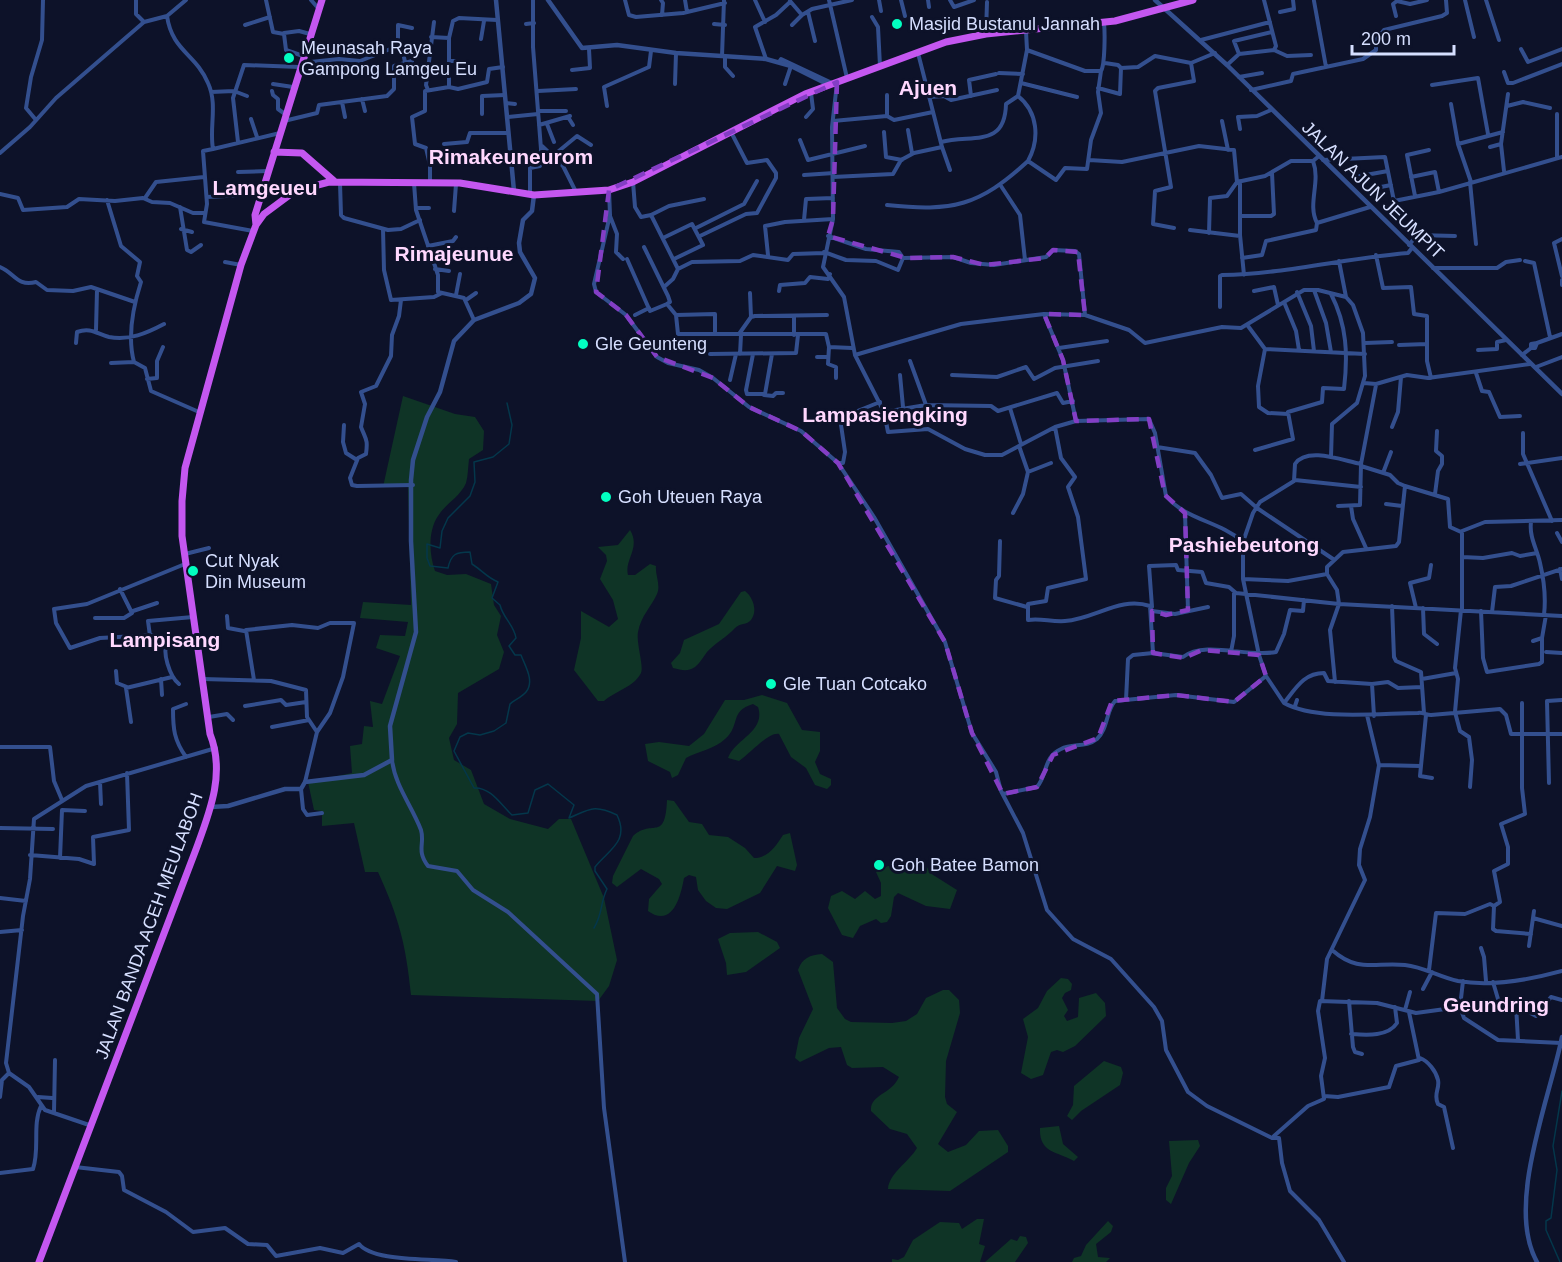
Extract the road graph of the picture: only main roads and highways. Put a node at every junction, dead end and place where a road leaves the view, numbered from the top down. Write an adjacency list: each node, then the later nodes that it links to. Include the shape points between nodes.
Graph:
1 (322, 0): 5 (highway, JALAN BANDA ACEH MEULABOH)
2 (1180, 0): 4 (highway)
3 (1193, 0): 4 (highway)
4 (1163, 8): 6 (highway, via 1104,23 986,34 946,42 810,92 633,182 609,190 532,194 456,183)
5 (274, 152): 6 (highway, via 302,153); 7 (highway, JALAN BANDA ACEH MEULABOH, via 255,215)
6 (337, 182): 7 (highway, via 295,191 264,214)
7 (255, 228): 8 (highway, JALAN BANDA ACEH MEULABOH, via 186,457 183,485 184,555 216,748 211,807)
8 (39, 1262)

